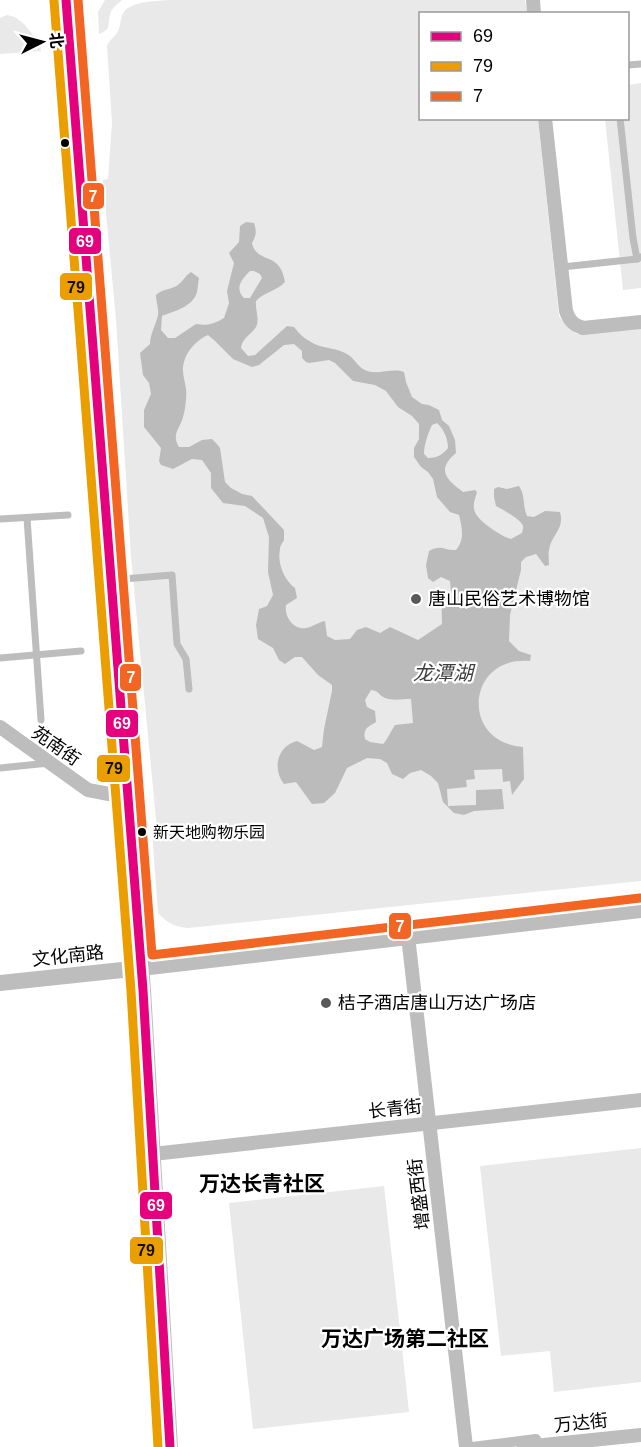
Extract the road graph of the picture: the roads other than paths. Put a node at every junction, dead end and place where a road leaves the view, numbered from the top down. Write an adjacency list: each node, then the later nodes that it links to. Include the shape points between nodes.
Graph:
1 (66, 0): 12 (street)
2 (545, 120): 7 (street)
3 (620, 120): 4 (lane)
4 (633, 238): 5 (lane); 6 (lane)
5 (641, 242)
6 (639, 258): 7 (lane)
7 (562, 267): 8 (street, via 566,311 576,326)
8 (641, 322)
9 (68, 515): 10 (lane)
10 (27, 518): 11 (lane); 14 (lane)
11 (0, 519)
12 (111, 579): 16 (lane, via 172,575 177,644 186,659); 21 (street)
13 (81, 651): 14 (lane)
14 (37, 654): 15 (lane); 17 (lane)
15 (0, 658)
16 (189, 689)
17 (42, 720)
18 (0, 728): 19 (street, 苑南街)
19 (49, 763): 20 (lane); 21 (street, 苑南街, via 88,790)
20 (0, 768)
21 (128, 793): 24 (street)
22 (641, 910): 23 (street, 文化南路)
23 (408, 936): 24 (street, 文化南路); 27 (street, 增盛西街)
24 (141, 968): 25 (street, 文化南路); 28 (street)
25 (0, 983)
26 (641, 1101): 27 (street, 长青街)
27 (429, 1124): 28 (street, 长青街); 33 (street, via 424,1136); 34 (street, 增盛西街)
28 (153, 1154): 32 (street)
29 (641, 1429): 34 (street)
30 (641, 1435): 35 (street, 万达街)
31 (641, 1441): 36 (street)
32 (170, 1447)
33 (459, 1447)
34 (471, 1447)
35 (524, 1447)
36 (584, 1447)

